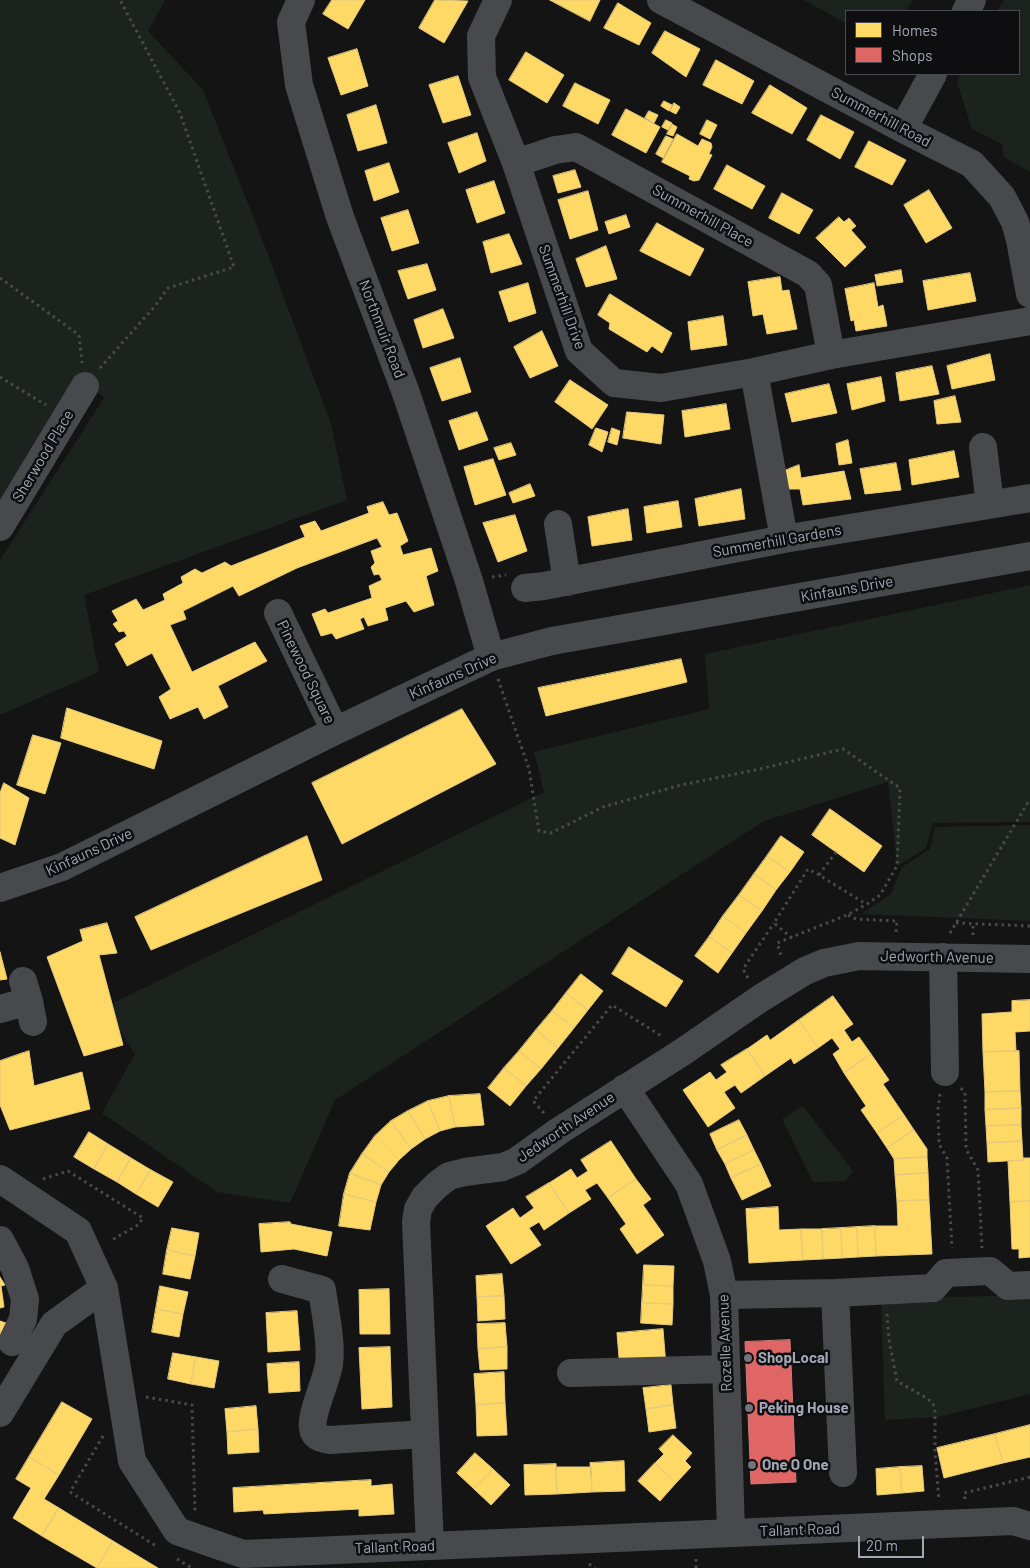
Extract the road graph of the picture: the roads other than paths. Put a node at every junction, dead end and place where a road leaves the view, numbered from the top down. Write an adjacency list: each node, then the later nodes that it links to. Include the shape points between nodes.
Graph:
1 (301, 0): 22 (street, Northmuir Road, via 290,22 299,85 340,217 406,393 470,581)
2 (498, 0): 6 (street, Summerhill Drive, via 481,36 482,77)
3 (660, 0): 5 (street, Summerhill Road)
4 (932, 75): 5 (street)
5 (903, 129): 7 (street, Summerhill Road, via 972,164 1002,197 1015,222)
6 (516, 163): 9 (street, Summerhill Place, via 555,150 576,147 808,274 818,285); 10 (street, Summerhill Drive, via 579,351 614,383 661,388)
7 (1030, 294)
8 (1030, 321): 9 (street, Summerhill Drive)
9 (831, 355): 10 (street, Summerhill Drive)
10 (754, 372): 17 (street)
11 (85, 386): 16 (street, Sherwood Place)
12 (983, 447): 14 (street)
13 (1030, 498): 14 (street, Summerhill Gardens)
14 (990, 504): 17 (street, Summerhill Gardens)
15 (558, 524): 19 (street)
16 (0, 527)
17 (784, 539): 19 (street, Summerhill Gardens)
18 (1030, 556): 22 (street, Kinfauns Drive, via 552,641)
19 (567, 582): 20 (street, Summerhill Gardens)
20 (525, 588)
21 (278, 613): 23 (street, Pinewood Square)
22 (491, 657): 23 (street, Kinfauns Drive)
23 (335, 730): 24 (street, Kinfauns Drive, via 62,867)
24 (0, 888)
25 (943, 957): 26 (street, Jedworth Avenue); 29 (street); 30 (street, Jedworth Avenue, via 859,956 824,963 790,979)
26 (1030, 959)
27 (28, 1001): 28 (street)
28 (0, 1009)
29 (945, 1072)
30 (625, 1088): 37 (street, Rozelle Avenue, via 689,1184 717,1261); 44 (street, Jedworth Avenue, via 517,1161 503,1167 449,1176 436,1185 418,1209)
31 (0, 1179): 35 (street, Tallant Road, via 78,1231)
32 (0, 1240): 38 (street, via 15,1268 25,1299)
33 (282, 1279): 44 (street, via 322,1290 330,1354 325,1383 314,1415 312,1427 315,1435 330,1440)
34 (1030, 1285): 36 (street, via 1008,1286 990,1271 953,1272 946,1273 933,1288)
35 (104, 1288): 39 (street); 48 (street, Tallant Road, via 132,1461 177,1531 243,1554)
36 (835, 1293): 37 (street); 45 (street)
37 (724, 1295): 41 (street, Rozelle Avenue)
38 (24, 1309): 39 (street); 40 (street)
39 (54, 1324): 43 (street)
40 (12, 1342)
41 (726, 1369): 42 (street); 47 (street, Rozelle Avenue)
42 (571, 1373)
43 (0, 1413)
44 (425, 1434): 48 (street, Jedworth Avenue)
45 (843, 1472)
46 (1030, 1526): 47 (street, Tallant Road, via 1013,1521)
47 (731, 1533): 48 (street, Tallant Road)
48 (430, 1546)

